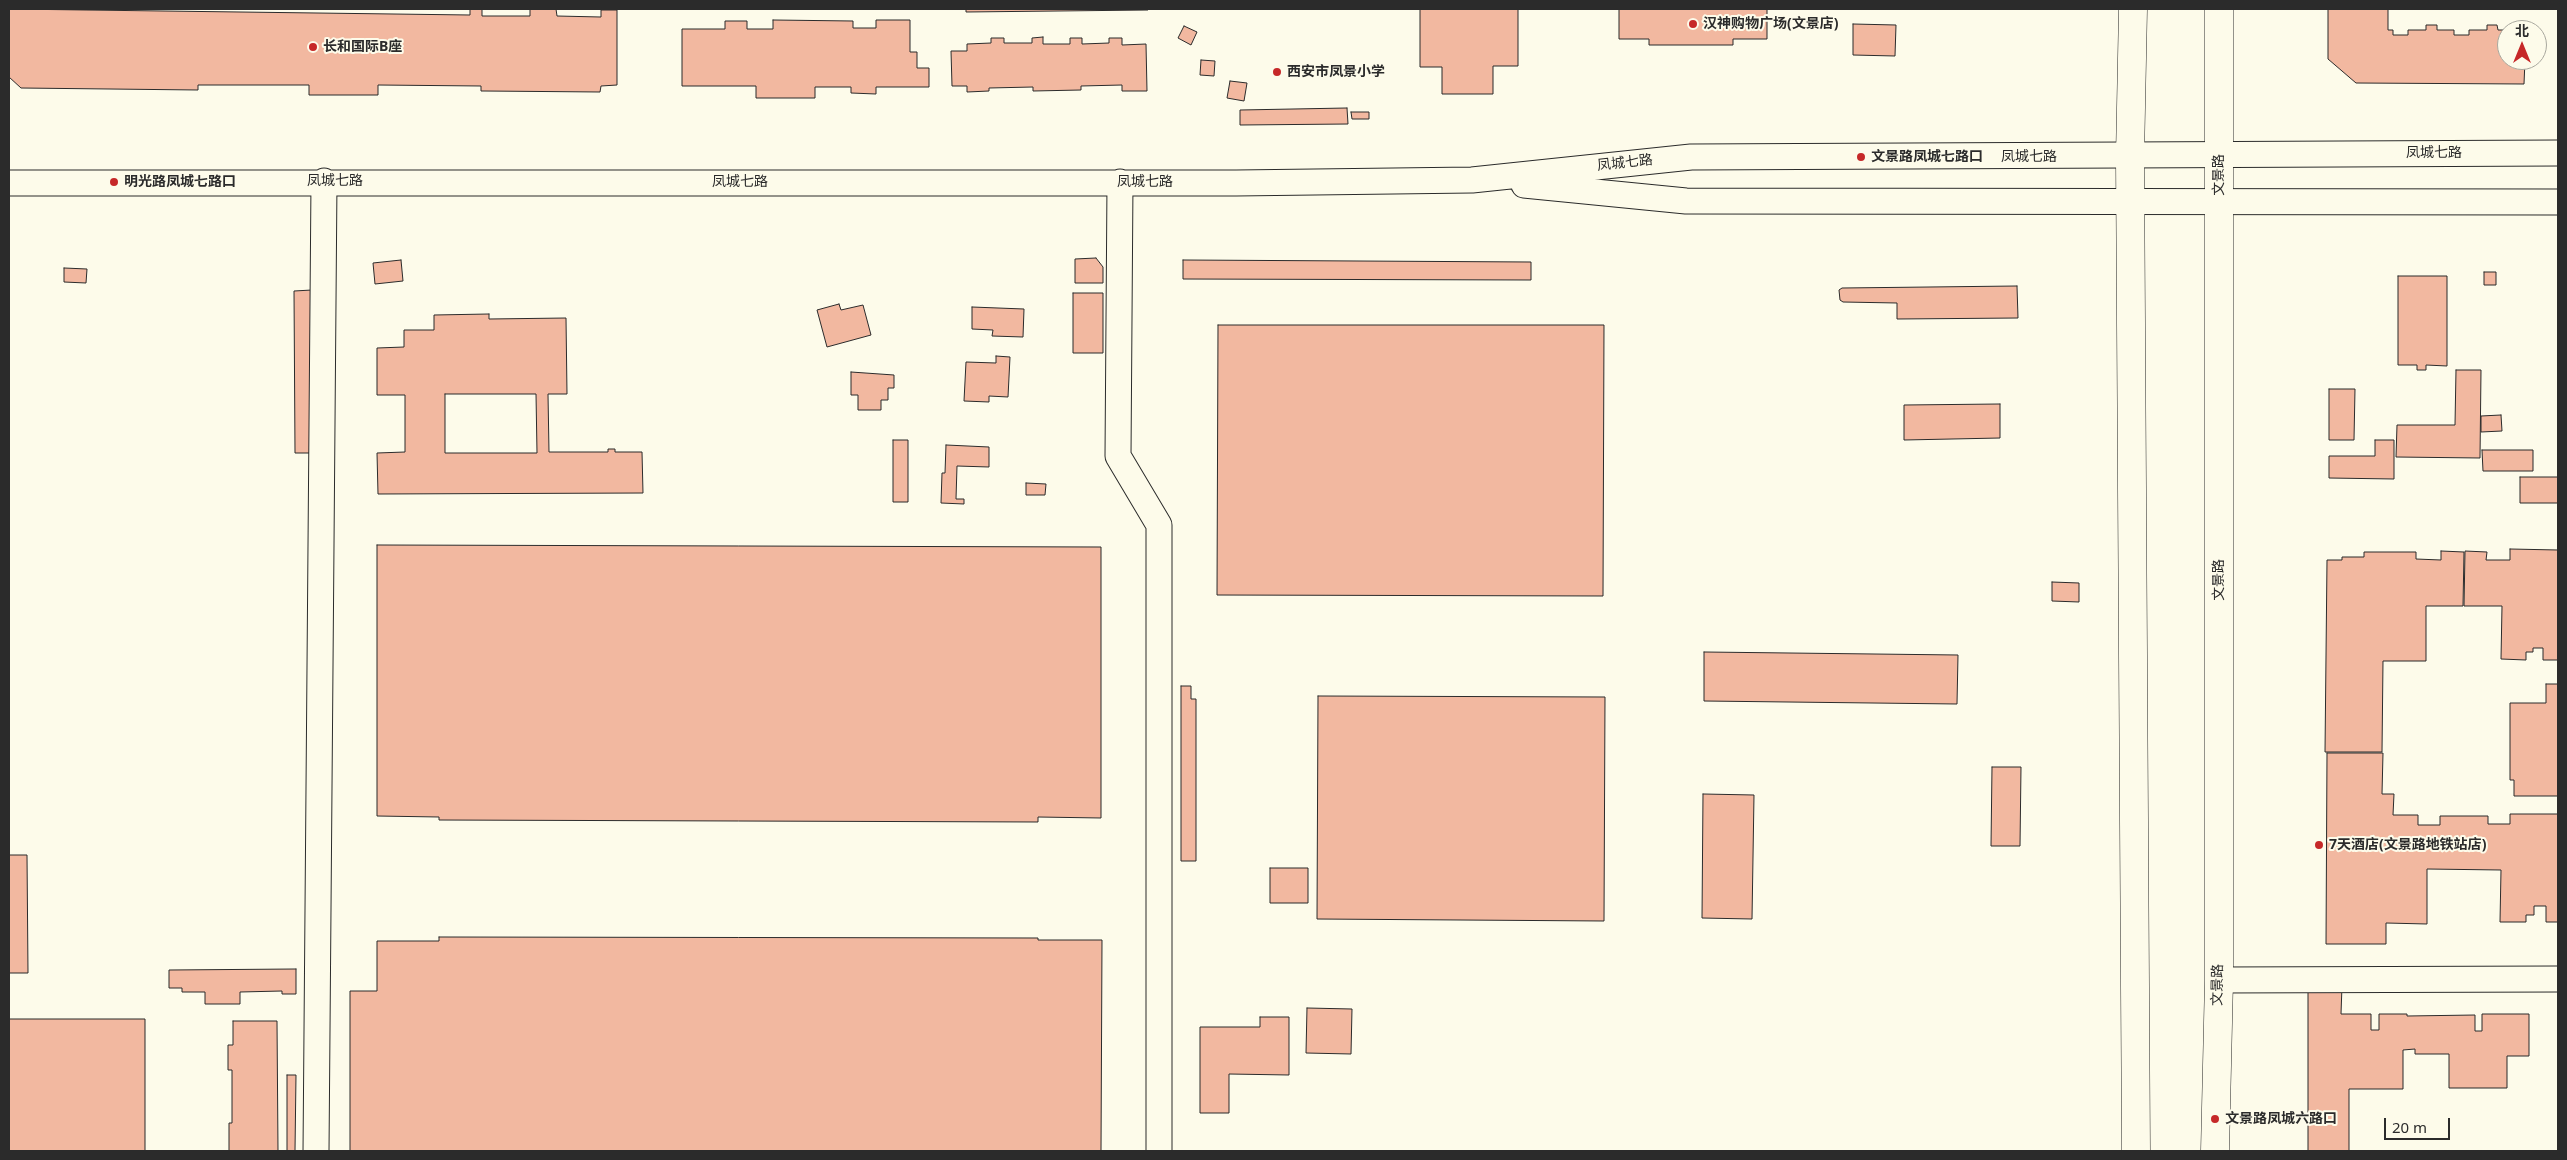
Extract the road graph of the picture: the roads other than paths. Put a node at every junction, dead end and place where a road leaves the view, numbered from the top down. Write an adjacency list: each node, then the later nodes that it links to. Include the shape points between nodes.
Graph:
1 (2133, 9): 5 (main road)
2 (2219, 9): 3 (main road, 文景路)
3 (2219, 153): 4 (street, 凤城七路); 5 (street, 凤城七路); 11 (main road, 文景路)
4 (2558, 153)
5 (2130, 156): 6 (street, 凤城七路, via 1690,156); 10 (main road)
6 (1472, 180): 9 (street, 凤城七路); 10 (street, 凤城七路, via 1686,201)
7 (324, 181): 8 (street, 凤城七路); 9 (street, 凤城七路); 15 (street)
8 (9, 182)
9 (1120, 182): 16 (street, via 1118,456 1159,525)
10 (2131, 202): 11 (street, 凤城七路); 17 (main road)
11 (2219, 202): 12 (street, 凤城七路); 14 (main road, 文景路)
12 (2558, 202)
13 (2558, 979): 14 (street)
14 (2219, 980): 18 (main road, 文景路)
15 (316, 1151)
16 (1159, 1151)
17 (2136, 1151)
18 (2215, 1151)

